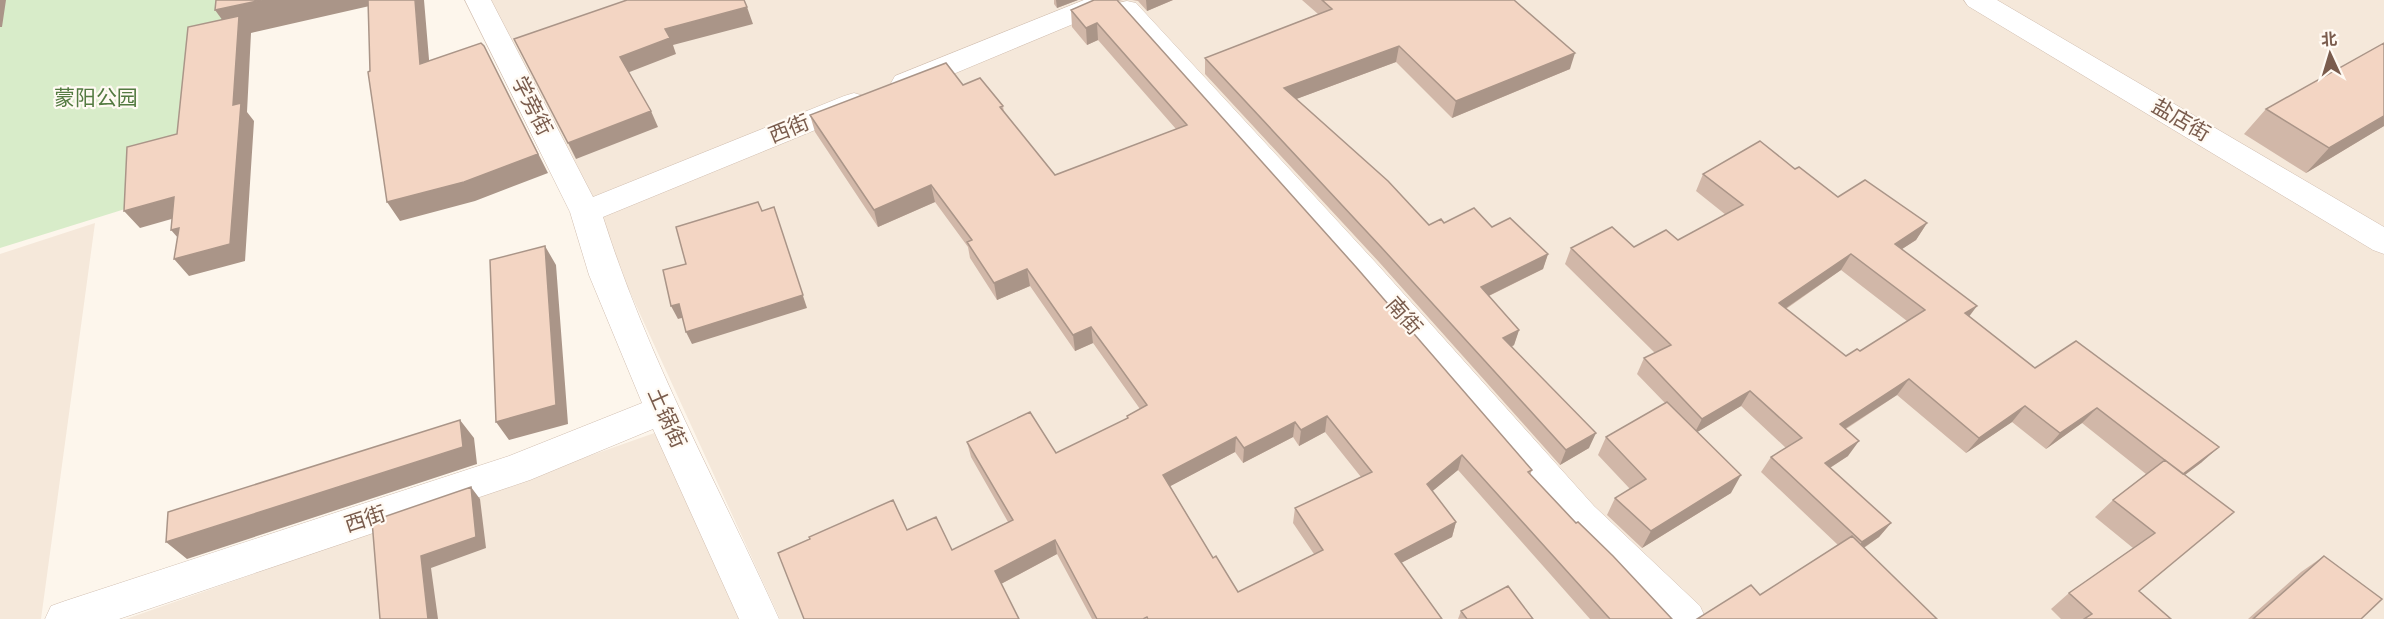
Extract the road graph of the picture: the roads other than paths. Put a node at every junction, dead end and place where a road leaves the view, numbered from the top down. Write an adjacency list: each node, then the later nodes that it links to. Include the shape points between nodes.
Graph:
1 (478, 0): 5 (street, 学旁街)
2 (1977, 0): 6 (street, 盐店街)
3 (1093, 6): 5 (street, 西街)
4 (1127, 9): 10 (street, 南街, via 1581,518)
5 (586, 212): 7 (street, 土锅街, via 605,275)
6 (2384, 242)
7 (662, 410): 8 (street, 西街, via 517,469); 9 (street, 土锅街)
8 (65, 619)
9 (759, 619)
10 (1686, 619)

